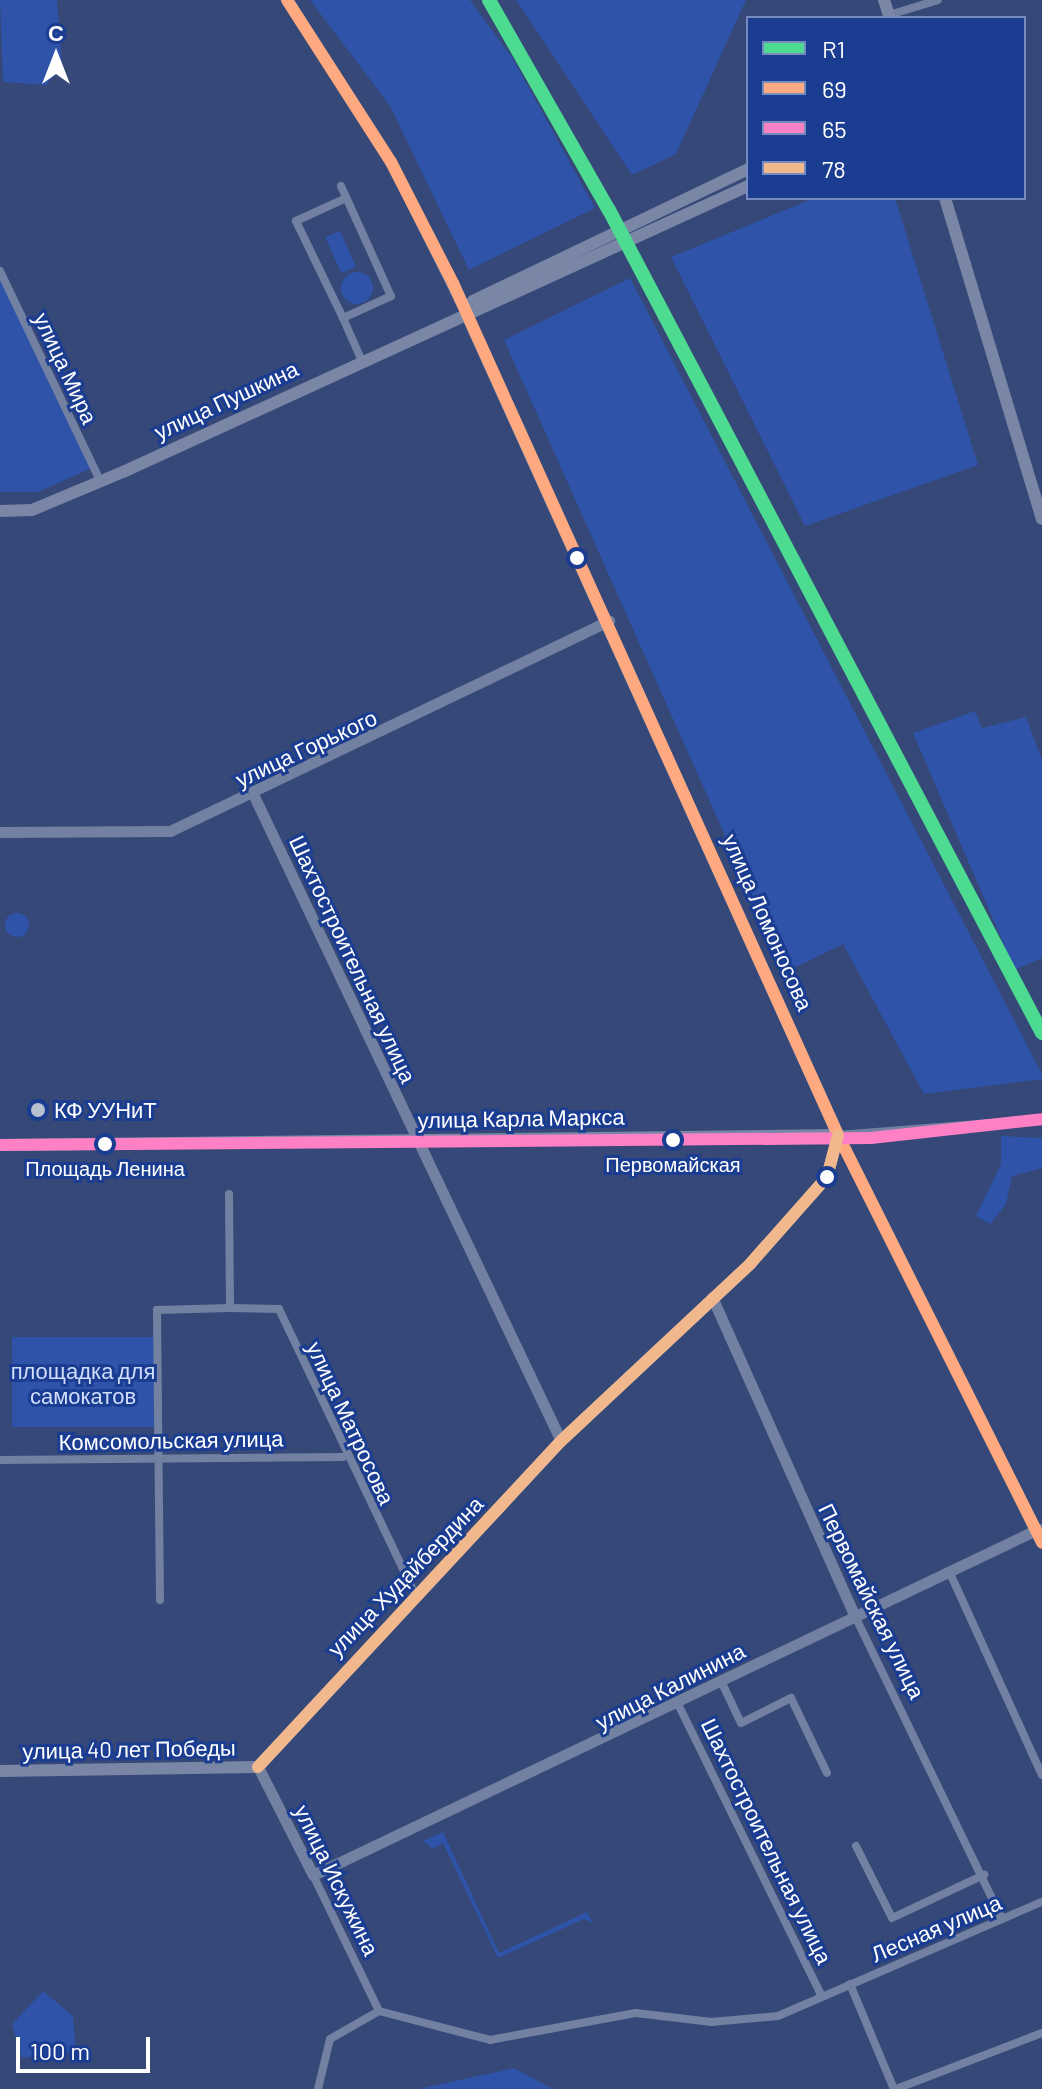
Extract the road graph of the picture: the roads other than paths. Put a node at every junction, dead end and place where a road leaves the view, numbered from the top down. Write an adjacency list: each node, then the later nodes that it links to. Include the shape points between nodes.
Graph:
1 (287, 0): 10 (street, via 391,162)
2 (938, 0): 3 (street)
3 (892, 16)
4 (746, 170): 10 (main road, улица Пушкина, via 473,301)
5 (341, 186): 7 (street)
6 (746, 187): 10 (main road, улица Пушкина, via 485,312)
7 (346, 198): 11 (street, via 391,296); 11 (street, via 296,221)
8 (946, 200): 15 (main road)
9 (0, 271): 13 (street, улица Мира)
10 (466, 313): 12 (main road, улица Пушкина); 16 (main road, улица Ломоносова)
11 (343, 318): 12 (street)
12 (362, 361): 13 (main road, улица Пушкина)
13 (99, 479): 14 (main road, улица Пушкина, via 32,510)
14 (0, 511)
15 (1042, 519)
16 (609, 621): 17 (street, улица Горького); 20 (main road, улица Ломоносова)
17 (254, 796): 18 (street, улица Горького, via 170,831); 21 (street, Шахтостроительная улица)
18 (0, 832)
19 (1042, 1119): 20 (street, улица Карла Маркса)
20 (838, 1135): 21 (main road, улица Карла Маркса); 24 (main road, улица Худайбердина, via 827,1177); 30 (street, улица Ломоносова)
21 (416, 1139): 22 (main road, улица Карла Маркса); 26 (street, Шахтостроительная улица)
22 (0, 1145)
23 (229, 1194): 25 (street)
24 (712, 1297): 26 (main road, улица Худайбердина); 35 (street, Первомайская улица)
25 (230, 1308): 27 (street, улица Матросова, via 279,1309); 28 (street, улица Матросова, via 157,1310)
26 (561, 1441): 33 (main road, улица Худайбердина)
27 (343, 1457): 28 (street, Комсомольская улица); 33 (street, улица Матросова)
28 (158, 1458): 29 (street, Комсомольская улица); 34 (street)
29 (0, 1460)
30 (1039, 1529): 31 (street, улица Ломоносова); 32 (street, улица Калинина)
31 (1042, 1543)
32 (949, 1571): 35 (street, улица Калинина); 41 (street)
33 (415, 1594): 38 (main road, улица Худайбердина)
34 (160, 1600)
35 (855, 1616): 36 (street, улица Калинина); 44 (street, Первомайская улица)
36 (722, 1683): 37 (street, улица Калинина); 40 (street, via 741,1723 791,1698)
37 (678, 1704): 43 (street, улица Калинина); 48 (street, Шахтостроительная улица)
38 (258, 1767): 39 (main road, улица 40 лет Победы); 43 (street, улица Искужина)
39 (0, 1771)
40 (827, 1773)
41 (1042, 1775)
42 (856, 1846): 44 (street, via 892,1918)
43 (313, 1875): 49 (street, улица Искужина)
44 (984, 1875): 46 (street, Первомайская улица)
45 (1042, 1902): 46 (street, Лесная улица)
46 (1002, 1919): 47 (street, Лесная улица)
47 (850, 1984): 48 (street, Лесная улица); 52 (street)
48 (821, 1995): 49 (street, Лесная улица, via 778,2016 711,2022 636,2013 490,2040)
49 (379, 2011): 51 (street, via 330,2039)
50 (1042, 2033): 52 (street)
51 (318, 2089)
52 (895, 2089)

